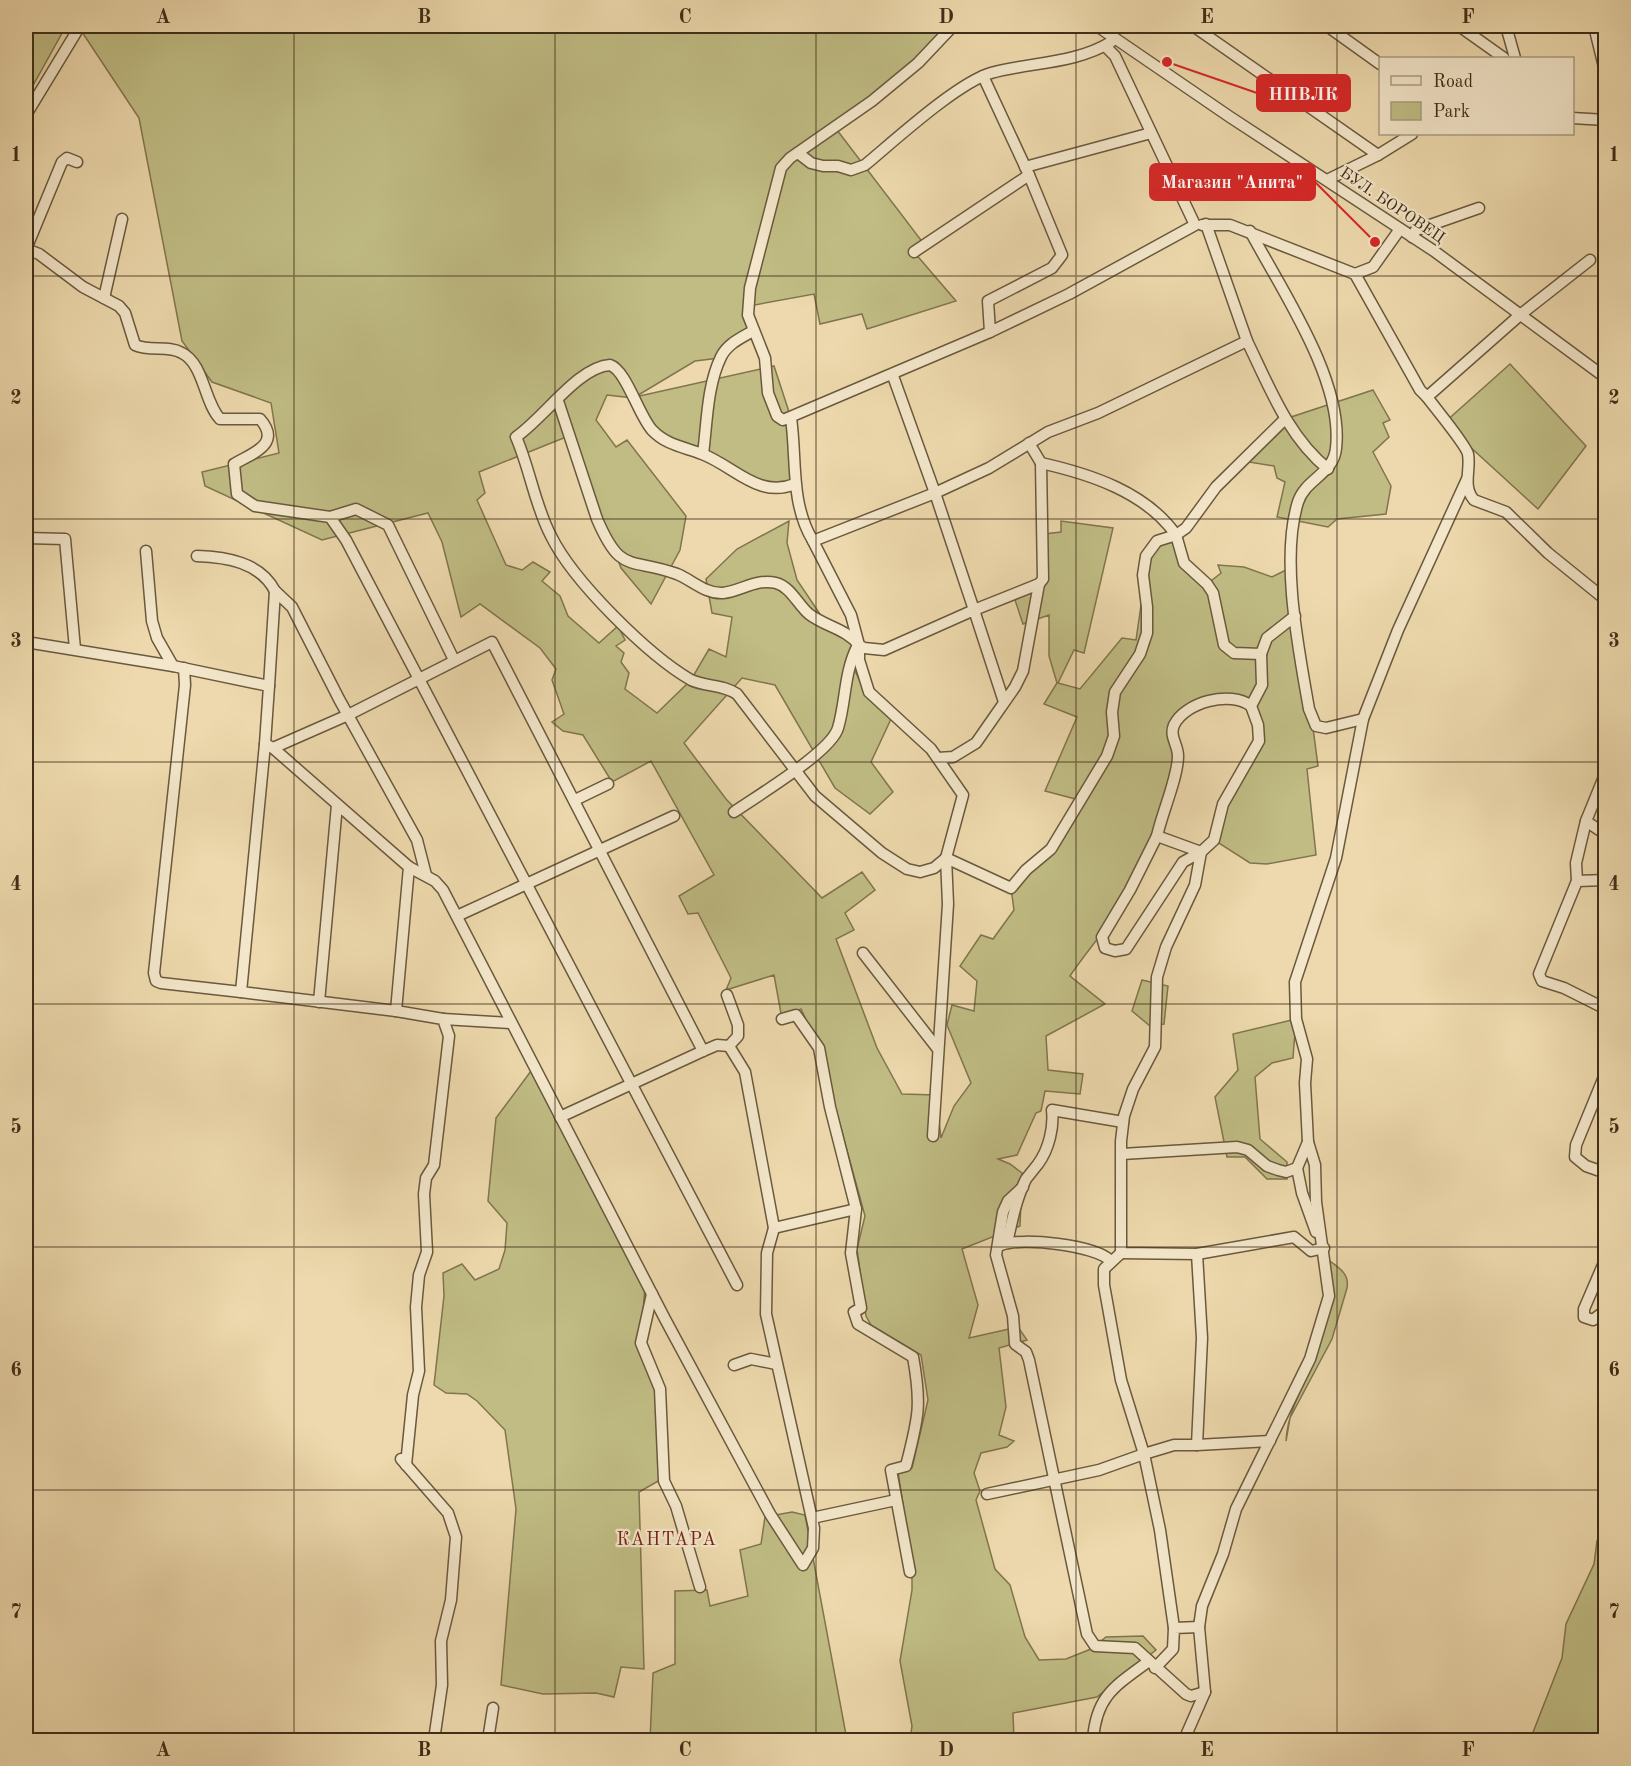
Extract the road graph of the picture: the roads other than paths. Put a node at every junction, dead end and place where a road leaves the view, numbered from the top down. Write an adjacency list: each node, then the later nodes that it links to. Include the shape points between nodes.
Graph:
1 (80, 26): 15 (street)
2 (954, 26): 20 (street, via 918,63)
3 (1097, 26): 9 (street, БУЛ. БОРОВЕЦ)
4 (1193, 26): 21 (street)
5 (1327, 26): 12 (street)
6 (1459, 26): 10 (street)
7 (1506, 26): 11 (street)
8 (1594, 26): 13 (street)
9 (1110, 43): 14 (street, via 1067,58); 18 (street); 24 (street, БУЛ. БОРОВЕЦ)
10 (1503, 57)
11 (1515, 57)
12 (1379, 63)
13 (1605, 75)
14 (983, 76): 20 (street, via 941,103 865,165 851,170 823,166); 23 (street)
15 (26, 115)
16 (1574, 118): 17 (street)
17 (1605, 120)
18 (1151, 133): 23 (street); 27 (street)
19 (1410, 135): 21 (street)
20 (798, 153): 37 (street, via 785,162 776,182 750,288 748,315)
21 (1378, 155): 24 (street)
22 (77, 162): 31 (street, via 68,158 62,162)
23 (1027, 171): 32 (street); 38 (street, via 1061,260 988,301)
24 (1327, 180): 28 (street, БУЛ. БОРОВЕЦ)
25 (1479, 208): 30 (street, via 1416,230)
26 (122, 219): 35 (street)
27 (1201, 225): 29 (street, via 1230,225); 38 (street); 39 (street)
28 (1400, 228): 30 (street, БУЛ. БОРОВЕЦ); 34 (street, via 1373,267)
29 (1250, 231): 34 (street); 49 (street, via 1321,365 1336,437 1333,462)
30 (1412, 237): 36 (street, БУЛ. БОРОВЕЦ)
31 (26, 249): 35 (street)
32 (914, 252)
33 (1590, 260): 36 (street)
34 (1355, 274): 42 (street)
35 (104, 298): 53 (street, via 125,313 135,345 174,350 187,356 220,418 260,419 267,427 265,446 234,464 237,494 255,506)
36 (1520, 315): 41 (street, БУЛ. БОРОВЕЦ); 42 (street)
37 (753, 331): 44 (street, via 765,358 774,411 783,420); 47 (street, via 735,341 721,356)
38 (990, 333): 40 (street)
39 (1247, 341): 45 (street); 46 (street)
40 (893, 376): 44 (street); 52 (street)
41 (1605, 378)
42 (1427, 397): 50 (street, via 1444,423 1465,444 1469,460)
43 (558, 401): 47 (street, via 587,372 604,365 615,366 651,429 671,443); 65 (street, via 597,519 622,559 679,575 716,593 776,583 785,587 811,616 846,632); 78 (street, via 516,437 557,548 650,651 691,680 737,694)
44 (791, 418): 51 (street)
45 (1285, 419): 49 (street); 54 (street, via 1206,498 1186,528)
46 (1029, 443): 48 (street); 52 (street, via 989,468)
47 (703, 454): 51 (street, via 768,488)
48 (1041, 463): 54 (street, via 1074,471 1128,493 1160,516); 59 (street, via 1044,567)
49 (1328, 469): 63 (street, via 1308,485 1297,507 1292,593)
50 (1467, 479): 61 (street, via 1474,500 1506,512); 75 (street)
51 (795, 484): 56 (street, via 802,518)
52 (935, 493): 56 (street); 62 (street)
53 (330, 517): 68 (street, via 356,509 388,525); 70 (street)
54 (1176, 535): 67 (street, via 1184,563 1213,593 1224,645 1234,653); 90 (street, via 1157,541 1146,556 1143,575 1147,633 1140,654 1115,692 1112,745 1051,849 1021,874 1011,888)
55 (26, 538): 66 (street, via 65,538)
56 (813, 541): 65 (street, via 851,615)
57 (146, 551): 69 (street, via 152,621 157,638)
58 (197, 556): 60 (street, via 241,562 259,573)
59 (1039, 584): 62 (street); 72 (street, via 1023,671)
60 (275, 591): 71 (street); 74 (street, via 292,607)
61 (1605, 600)
62 (974, 610): 65 (street, via 884,650); 72 (street)
63 (1295, 615): 67 (street, via 1267,638); 75 (street, via 1313,723 1326,728)
64 (26, 642): 66 (street)
65 (859, 645): 77 (street, via 859,660 869,692); 78 (street, via 849,662 834,737)
66 (75, 649): 69 (street)
67 (1261, 654): 73 (street, via 1261,692)
68 (454, 660): 70 (street); 81 (street, via 492,642)
69 (178, 667): 71 (street); 98 (street, via 185,685 154,974 161,983)
70 (420, 679): 74 (street); 95 (street)
71 (269, 686): 76 (street)
72 (1004, 702): 77 (street, via 976,743 952,757)
73 (1251, 706): 87 (street, via 1228,700 1202,702 1188,707 1177,721 1172,735 1178,759); 89 (street, via 1259,741 1223,804 1214,840)
74 (348, 715): 76 (street); 92 (street, via 417,840)
75 (1363, 719): 114 (street, via 1336,858 1295,982 1296,1019 1307,1059)
76 (269, 746): 82 (street); 98 (street)
77 (938, 758): 90 (street, via 963,795)
78 (795, 770): 83 (street); 90 (street, via 815,796 900,865 920,872 934,868)
79 (1605, 772): 85 (street)
80 (608, 784): 81 (street)
81 (575, 800): 88 (street)
82 (337, 805): 91 (street); 100 (street)
83 (734, 812)
84 (674, 816): 88 (street)
85 (1587, 821): 86 (street); 94 (street, via 1576,863)
86 (1605, 831)
87 (1157, 836): 89 (street); 89 (street, via 1102,937 1109,950 1121,951 1132,943 1183,862)
88 (600, 852): 95 (street); 108 (street)
89 (1201, 852): 112 (street, via 1194,885 1170,936 1157,976 1155,1047 1131,1095)
90 (946, 858): 107 (street, via 948,904)
91 (410, 867): 92 (street); 102 (street)
92 (426, 875): 96 (street, via 443,890)
93 (1605, 880): 94 (street)
94 (1577, 881): 101 (street, via 1539,974 1542,981)
95 (527, 884): 96 (street); 110 (street)
96 (457, 916): 105 (street)
97 (863, 952): 107 (street)
98 (241, 992): 100 (street)
99 (727, 995): 106 (street, via 738,1025 738,1036)
100 (319, 1002): 102 (street)
101 (1605, 1009)
102 (396, 1011): 103 (street)
103 (443, 1019): 105 (street); 147 (street, via 449,1036 434,1165 426,1178 424,1194 427,1252 417,1296 419,1371 403,1462 448,1513 456,1537 451,1600 441,1641 442,1685)
104 (782, 1019): 119 (street, via 796,1015 819,1048)
105 (511, 1023): 111 (street)
106 (729, 1046): 108 (street); 120 (street, via 745,1072)
107 (937, 1048): 113 (street)
108 (703, 1051): 110 (street)
109 (1605, 1072): 117 (street, via 1576,1145 1575,1157)
110 (632, 1085): 111 (street); 128 (street)
111 (560, 1117): 129 (street)
112 (1123, 1122): 115 (street); 118 (street, via 1052,1110 1053,1122 1045,1151)
113 (933, 1136)
114 (1308, 1142): 116 (street); 122 (street, via 1316,1165 1316,1202)
115 (1122, 1154): 116 (street, via 1237,1147 1278,1170); 123 (street)
116 (1297, 1168): 122 (street, via 1309,1215)
117 (1605, 1173)
118 (1023, 1187): 121 (street); 125 (street, via 1003,1212)
119 (856, 1209): 120 (street); 138 (street, via 851,1253 861,1308 854,1312 858,1324 913,1357 920,1391 919,1415 906,1466 891,1470)
120 (774, 1228): 131 (street, via 766,1253 766,1314)
121 (1007, 1243): 125 (street, via 999,1247); 127 (street, via 1084,1249 1101,1253)
122 (1323, 1244): 124 (street, via 1311,1251 1294,1238); 133 (street, via 1329,1296 1324,1317 1310,1359)
123 (1121, 1253): 124 (street); 127 (street)
124 (1197, 1254): 134 (street, via 1202,1338)
125 (996, 1255): 136 (street, via 1014,1316 1015,1344 1026,1352 1029,1360)
126 (1605, 1258): 130 (street, via 1584,1317 1593,1320)
127 (1111, 1261): 135 (street, via 1104,1269 1104,1285 1121,1380)
128 (738, 1285)
129 (652, 1294): 139 (street, via 770,1514 803,1565 813,1548); 141 (street, via 641,1343 660,1389 664,1481 676,1506)
130 (1605, 1310)
131 (776, 1364): 132 (street, via 751,1359); 139 (street)
132 (734, 1365)
133 (1270, 1441): 134 (street); 142 (street, via 1236,1509)
134 (1197, 1445): 135 (street, via 1174,1445)
135 (1144, 1454): 136 (street, via 1099,1470); 143 (street)
136 (1053, 1480): 137 (street); 144 (street, via 1089,1640 1100,1647 1135,1648)
137 (987, 1494)
138 (896, 1500): 139 (street); 140 (street)
139 (812, 1518)
140 (910, 1572)
141 (700, 1587)
142 (1198, 1627): 143 (street); 145 (street)
143 (1174, 1628): 144 (street, via 1173,1649)
144 (1152, 1665): 145 (street, via 1186,1694); 149 (street, via 1103,1698 1095,1718)
145 (1205, 1692): 150 (street)
146 (493, 1708): 148 (street)
147 (434, 1740)
148 (488, 1740)
149 (1093, 1740)
150 (1184, 1740)

